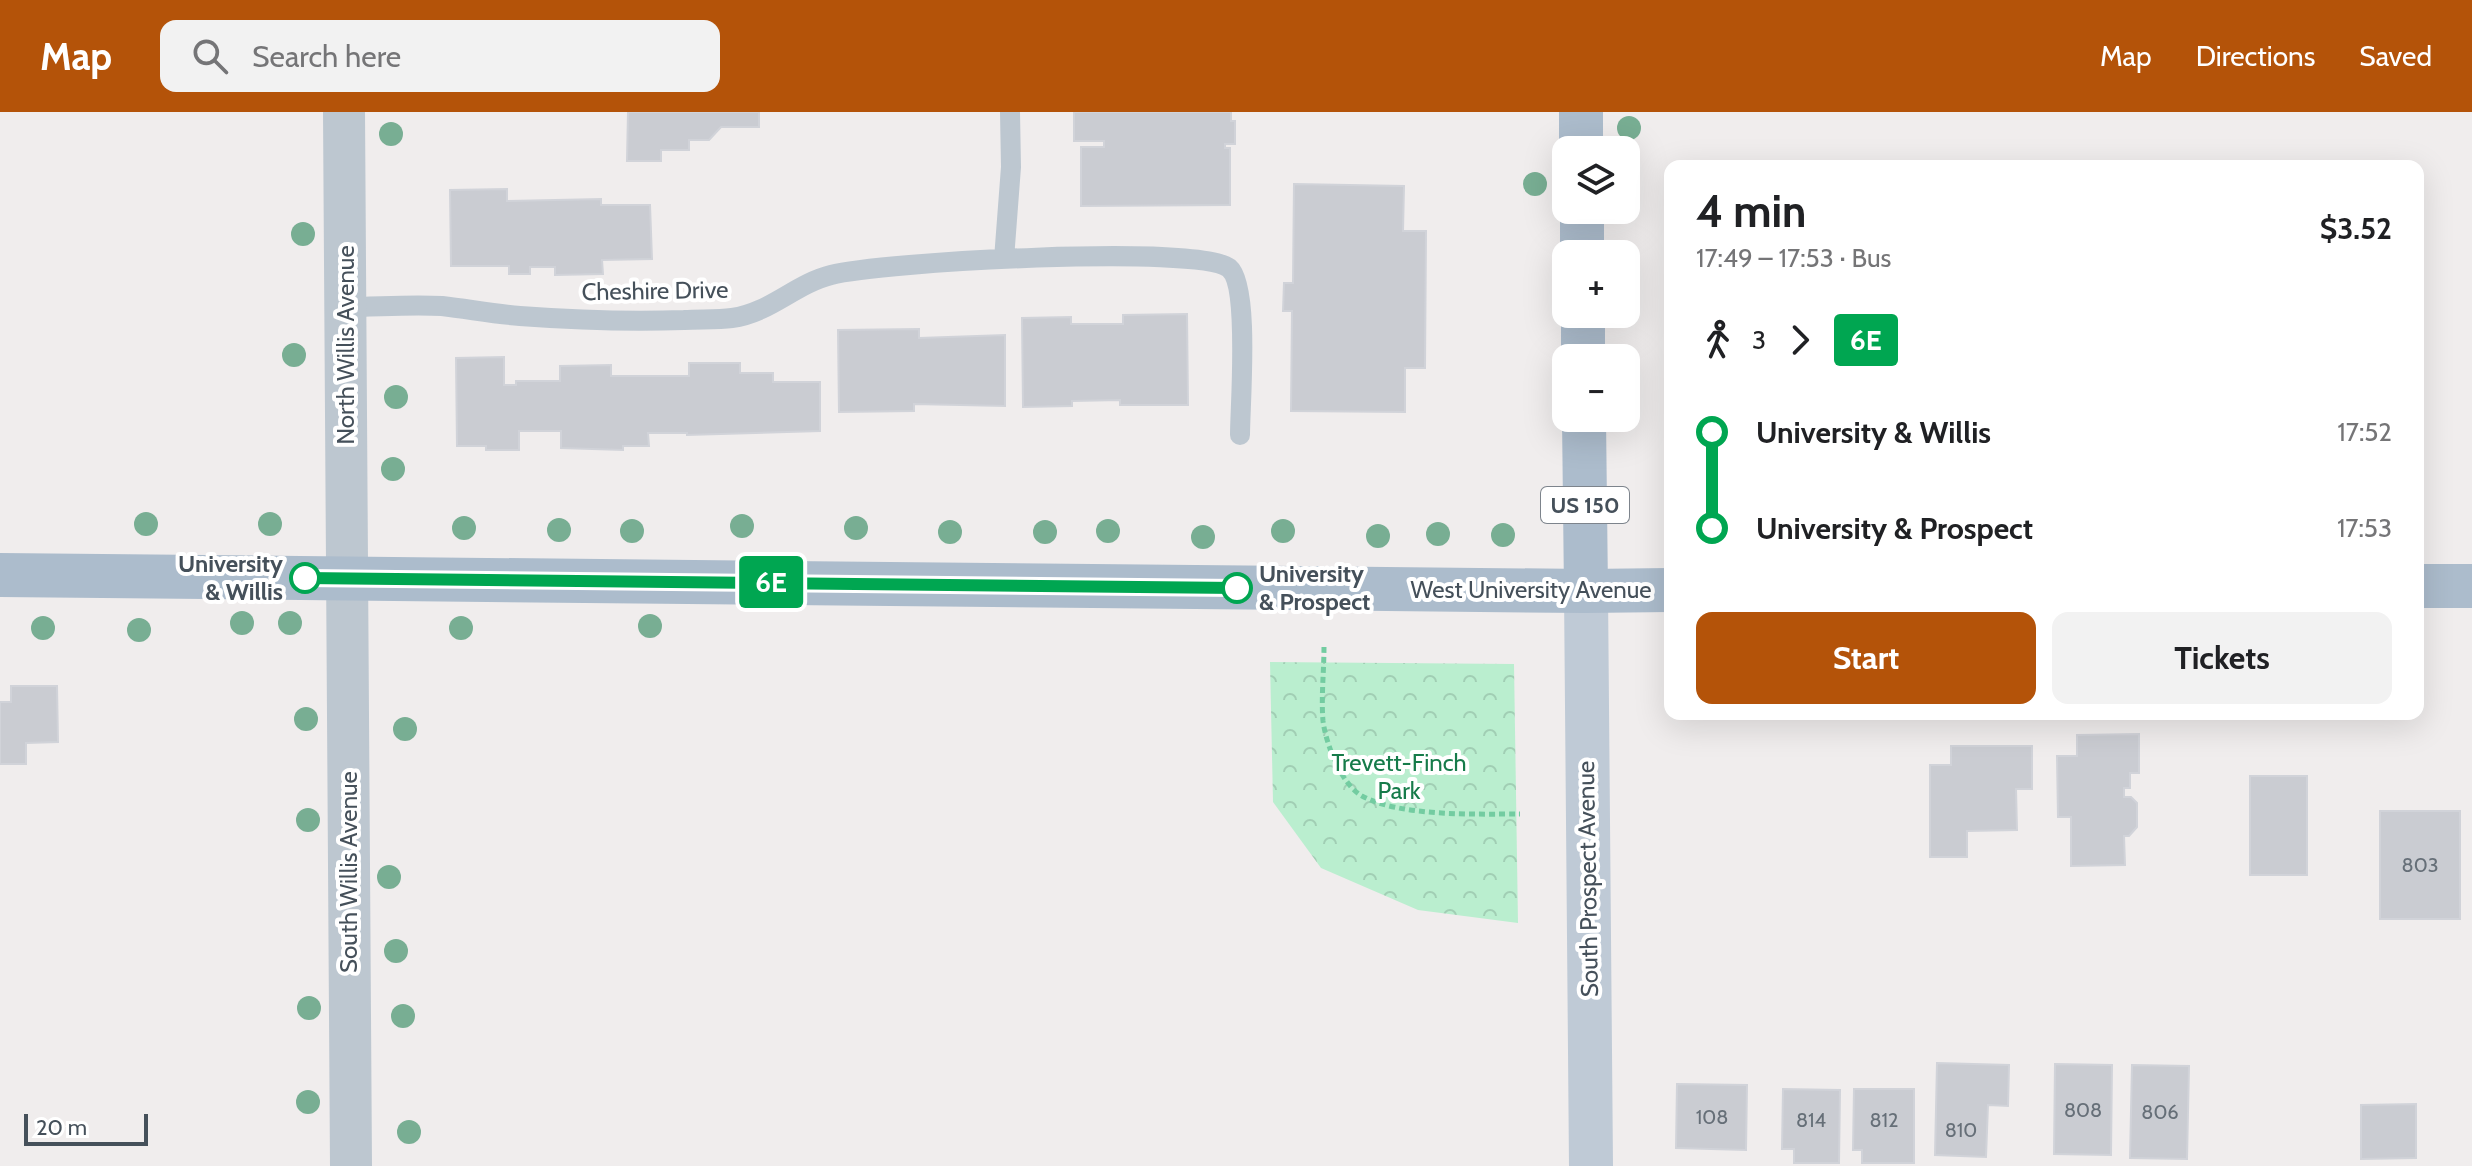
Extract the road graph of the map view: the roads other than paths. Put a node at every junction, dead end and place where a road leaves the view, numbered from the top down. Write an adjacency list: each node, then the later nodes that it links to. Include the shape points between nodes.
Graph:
1 (344, 112): 6 (street, North Willis Avenue)
2 (1010, 112): 5 (lane)
3 (1581, 112): 4 (main road)
4 (1581, 136)
5 (1004, 259): 6 (lane, Cheshire Drive, via 869,267 829,275 765,309 733,318 633,321 440,306); 8 (lane, Cheshire Drive, via 1164,257 1208,260 1228,268 1238,281 1242,321)
6 (345, 307): 10 (street, North Willis Avenue)
7 (1584, 432): 14 (main road, US 150)
8 (1240, 435)
9 (0, 575): 10 (main road, West University Avenue)
10 (347, 578): 14 (main road, West University Avenue); 15 (street, South Willis Avenue)
11 (2424, 586): 12 (main road)
12 (2472, 586)
13 (1664, 590): 14 (main road, West University Avenue)
14 (1586, 591): 16 (main road, South Prospect Avenue / US 150)
15 (351, 1166)
16 (1591, 1166)

